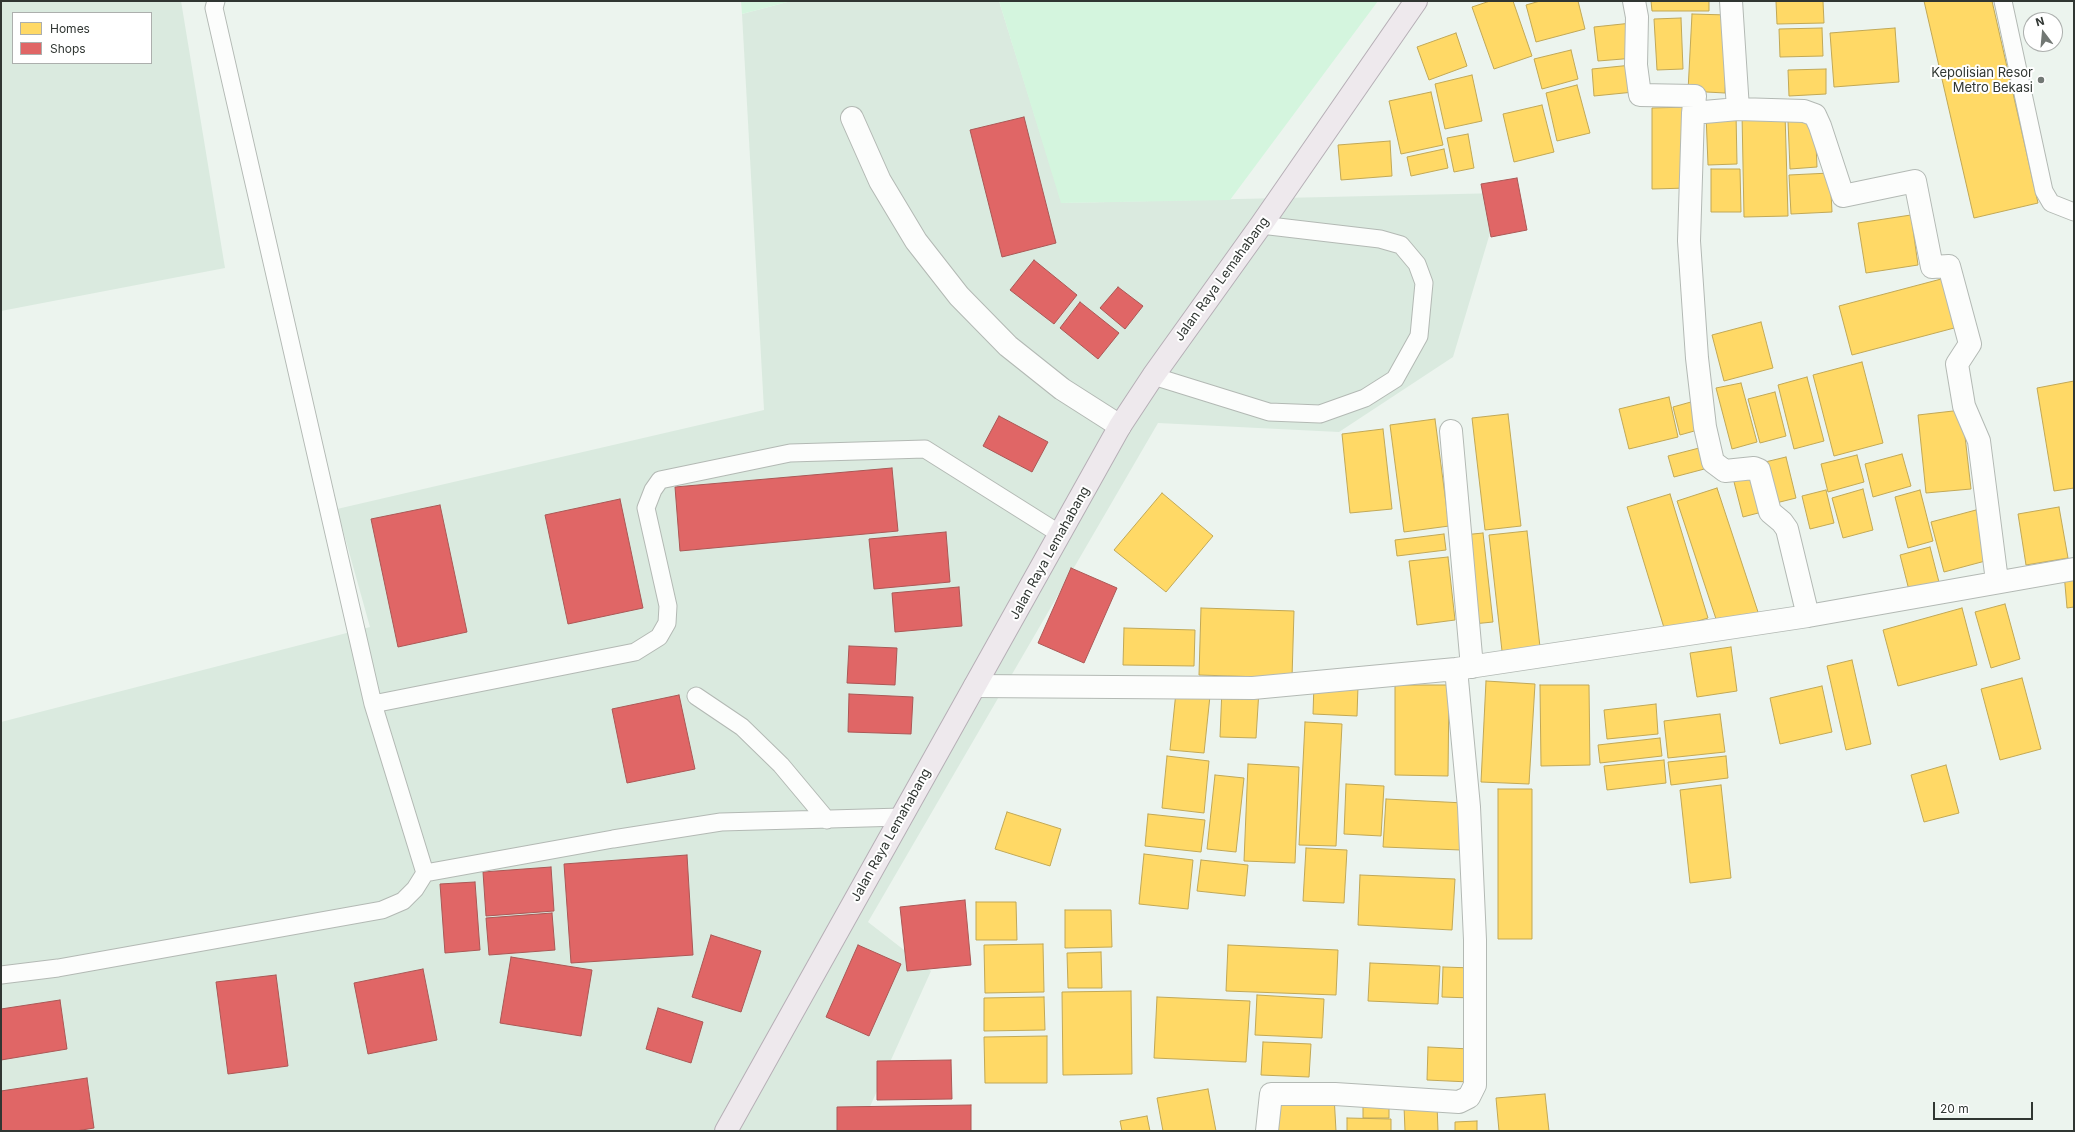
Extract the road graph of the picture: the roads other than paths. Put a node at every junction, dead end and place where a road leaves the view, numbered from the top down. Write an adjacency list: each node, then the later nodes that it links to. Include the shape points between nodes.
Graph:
1 (216, 1): 21 (lane, via 214,8)
2 (1416, 1): 10 (main road, Jalan Raya Lemahabang)
3 (1634, 1): 7 (street, via 1637,17 1636,65 1640,95 1695,96)
4 (1730, 1): 6 (street)
5 (2003, 1): 9 (lane, via 2044,190 2052,203)
6 (1738, 109): 7 (street); 16 (street, via 1804,111 1815,115 1843,196 1915,180 1932,267 1950,266 1970,344 1957,364 1964,406 1979,441)
7 (1693, 113): 17 (street, via 1689,241 1705,427 1713,462 1726,471 1754,468 1759,470 1770,512 1787,529)
8 (852, 118): 12 (street, via 880,181 916,241 959,296 1008,346 1050,380)
9 (2074, 212)
10 (1261, 225): 11 (main road, Jalan Raya Lemahabang); 11 (lane, via 1401,245 1417,264 1424,283 1419,336 1395,379 1365,398 1320,414 1269,412)
11 (1153, 376): 12 (main road, Jalan Raya Lemahabang)
12 (1120, 426): 14 (main road, Jalan Raya Lemahabang)
13 (1451, 431): 18 (street)
14 (1060, 534): 19 (main road, Jalan Raya Lemahabang); 21 (lane, via 925,449 790,453 660,480 646,508 668,606 667,623 659,637 635,652)
15 (2074, 569): 16 (street)
16 (1998, 581): 17 (street)
17 (1808, 616): 18 (street)
18 (1464, 668): 19 (street, via 1253,688); 27 (street, via 1475,940 1475,1085 1469,1097 1459,1102 1335,1094 1271,1094)
19 (975, 686): 22 (main road, Jalan Raya Lemahabang)
20 (696, 696): 23 (lane, via 742,727 781,765)
21 (373, 704): 24 (lane)
22 (902, 817): 23 (lane); 26 (main road, Jalan Raya Lemahabang)
23 (827, 820): 24 (lane, via 721,822)
24 (425, 873): 25 (lane, via 415,890 403,901 382,910 58,968)
25 (1, 975)
26 (726, 1131)
27 (1267, 1131)

